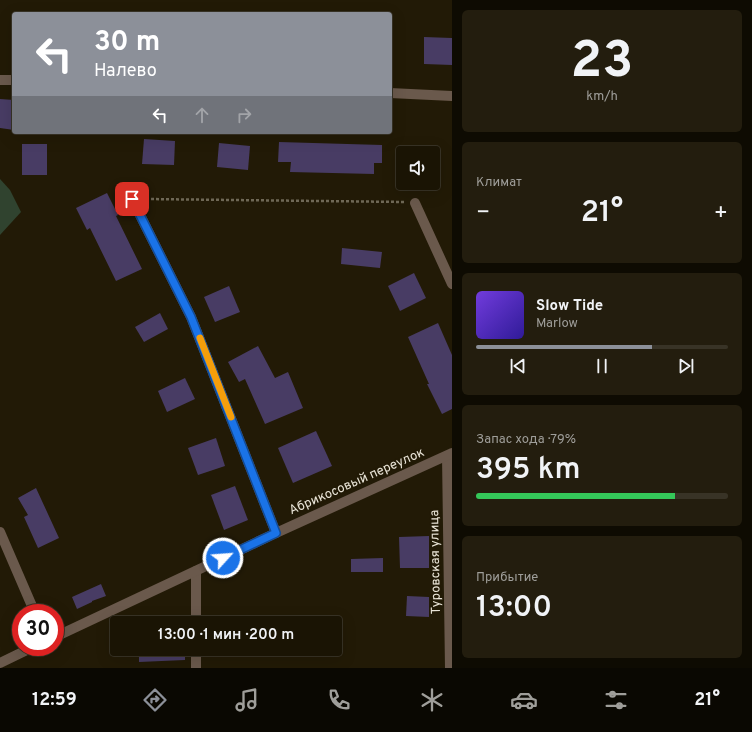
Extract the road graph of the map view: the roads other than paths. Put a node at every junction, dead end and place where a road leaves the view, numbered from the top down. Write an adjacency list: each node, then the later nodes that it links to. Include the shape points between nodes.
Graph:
1 (0, 80): 2 (street)
2 (12, 80)
3 (392, 93): 4 (street)
4 (452, 96)
5 (132, 199): 10 (street, via 191,317)
6 (415, 202): 7 (street)
7 (452, 284)
8 (449, 454): 10 (street, Абрикосовый переулок); 19 (street, Туровская улица)
9 (0, 532): 12 (street)
10 (276, 533): 11 (street, Абрикосовый переулок)
11 (196, 571): 13 (street); 14 (street, Абрикосовый переулок)
12 (31, 604)
13 (196, 616)
14 (64, 633)
15 (14, 656): 17 (street)
16 (196, 656): 18 (street)
17 (0, 663)
18 (196, 668)
19 (450, 668)

